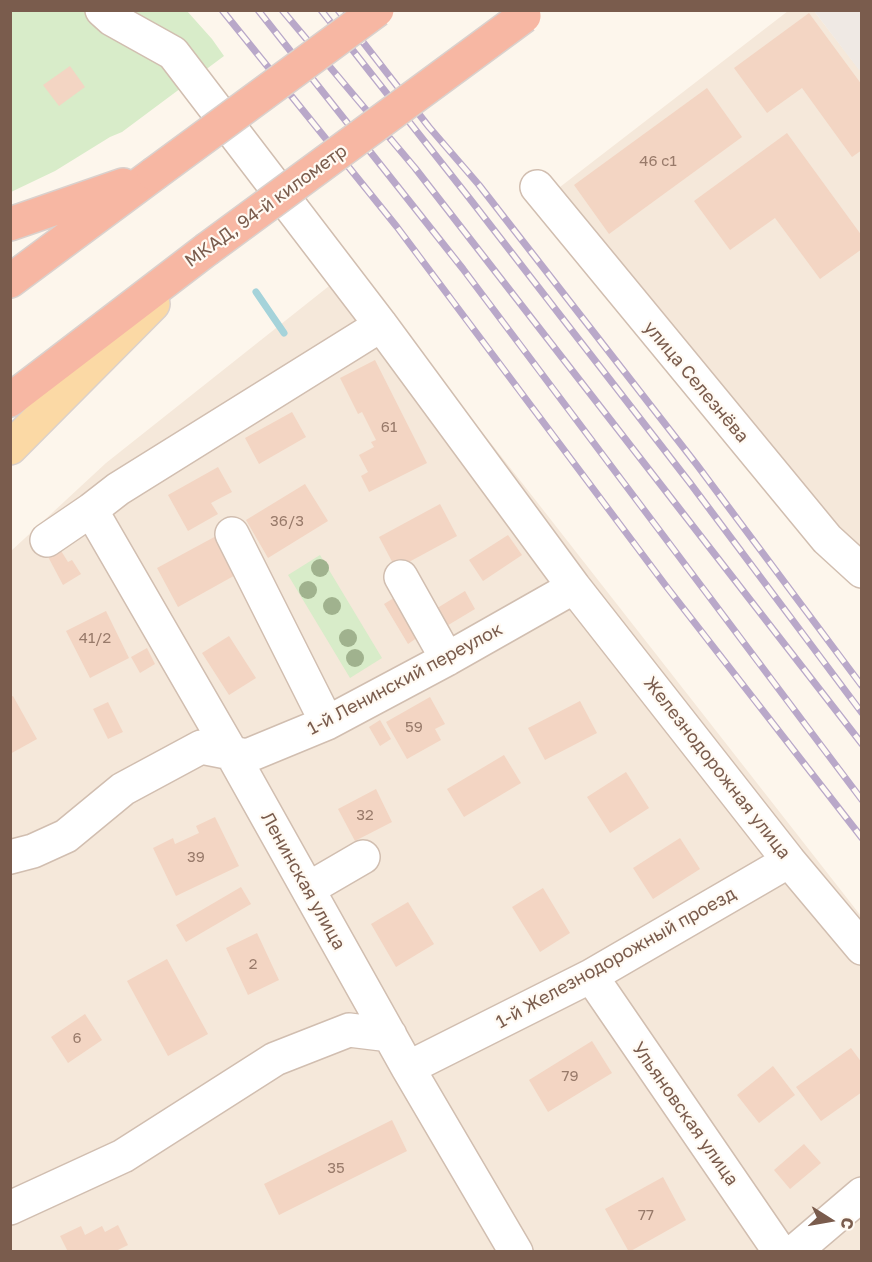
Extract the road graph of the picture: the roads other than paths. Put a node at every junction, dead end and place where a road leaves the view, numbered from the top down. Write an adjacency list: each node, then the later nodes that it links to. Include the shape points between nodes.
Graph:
1 (102, 10): 9 (street, Железнодорожная улица, via 173,53)
2 (377, 10): 4 (highway, bridge)
3 (528, 13): 7 (highway, МКАД, 94-й километр, bridge)
4 (153, 174): 6 (highway); 8 (highway)
5 (537, 187): 15 (street, улица Селезнёва, via 827,539)
6 (10, 224)
7 (206, 250): 10 (highway, МКАД, 94-й километр); 11 (main road)
8 (10, 281)
9 (381, 325): 12 (street, via 118,489); 17 (street, Железнодорожная улица)
10 (10, 399)
11 (10, 448)
12 (92, 510): 14 (street); 20 (street, Ленинская улица)
13 (232, 534): 19 (street)
14 (47, 540)
15 (861, 572)
16 (401, 577): 18 (street)
17 (574, 587): 18 (street, 1-й Ленинский переулок); 23 (street, Железнодорожная улица)
18 (447, 659): 19 (street, 1-й Ленинский переулок)
19 (327, 723): 20 (street, 1-й Ленинский переулок, via 247,756)
20 (231, 753): 22 (street, 1-й Ленинский переулок, via 201,747 123,789 66,836); 24 (street, Ленинская улица)
21 (363, 856): 24 (street)
22 (10, 857)
23 (789, 861): 25 (street, Железнодорожная улица); 26 (street, 1-й Железнодорожный проезд)
24 (308, 889): 27 (street, Ленинская улица)
25 (861, 948)
26 (591, 976): 28 (street, 1-й Железнодорожный проезд); 32 (street, Ульяновская улица)
27 (390, 1035): 28 (street, Ленинская улица); 30 (street, via 350,1030 275,1059 123,1156)
28 (408, 1068): 31 (street, Ленинская улица)
29 (861, 1194): 33 (street)
30 (10, 1208)
31 (516, 1251)
32 (780, 1251)
33 (794, 1251)

